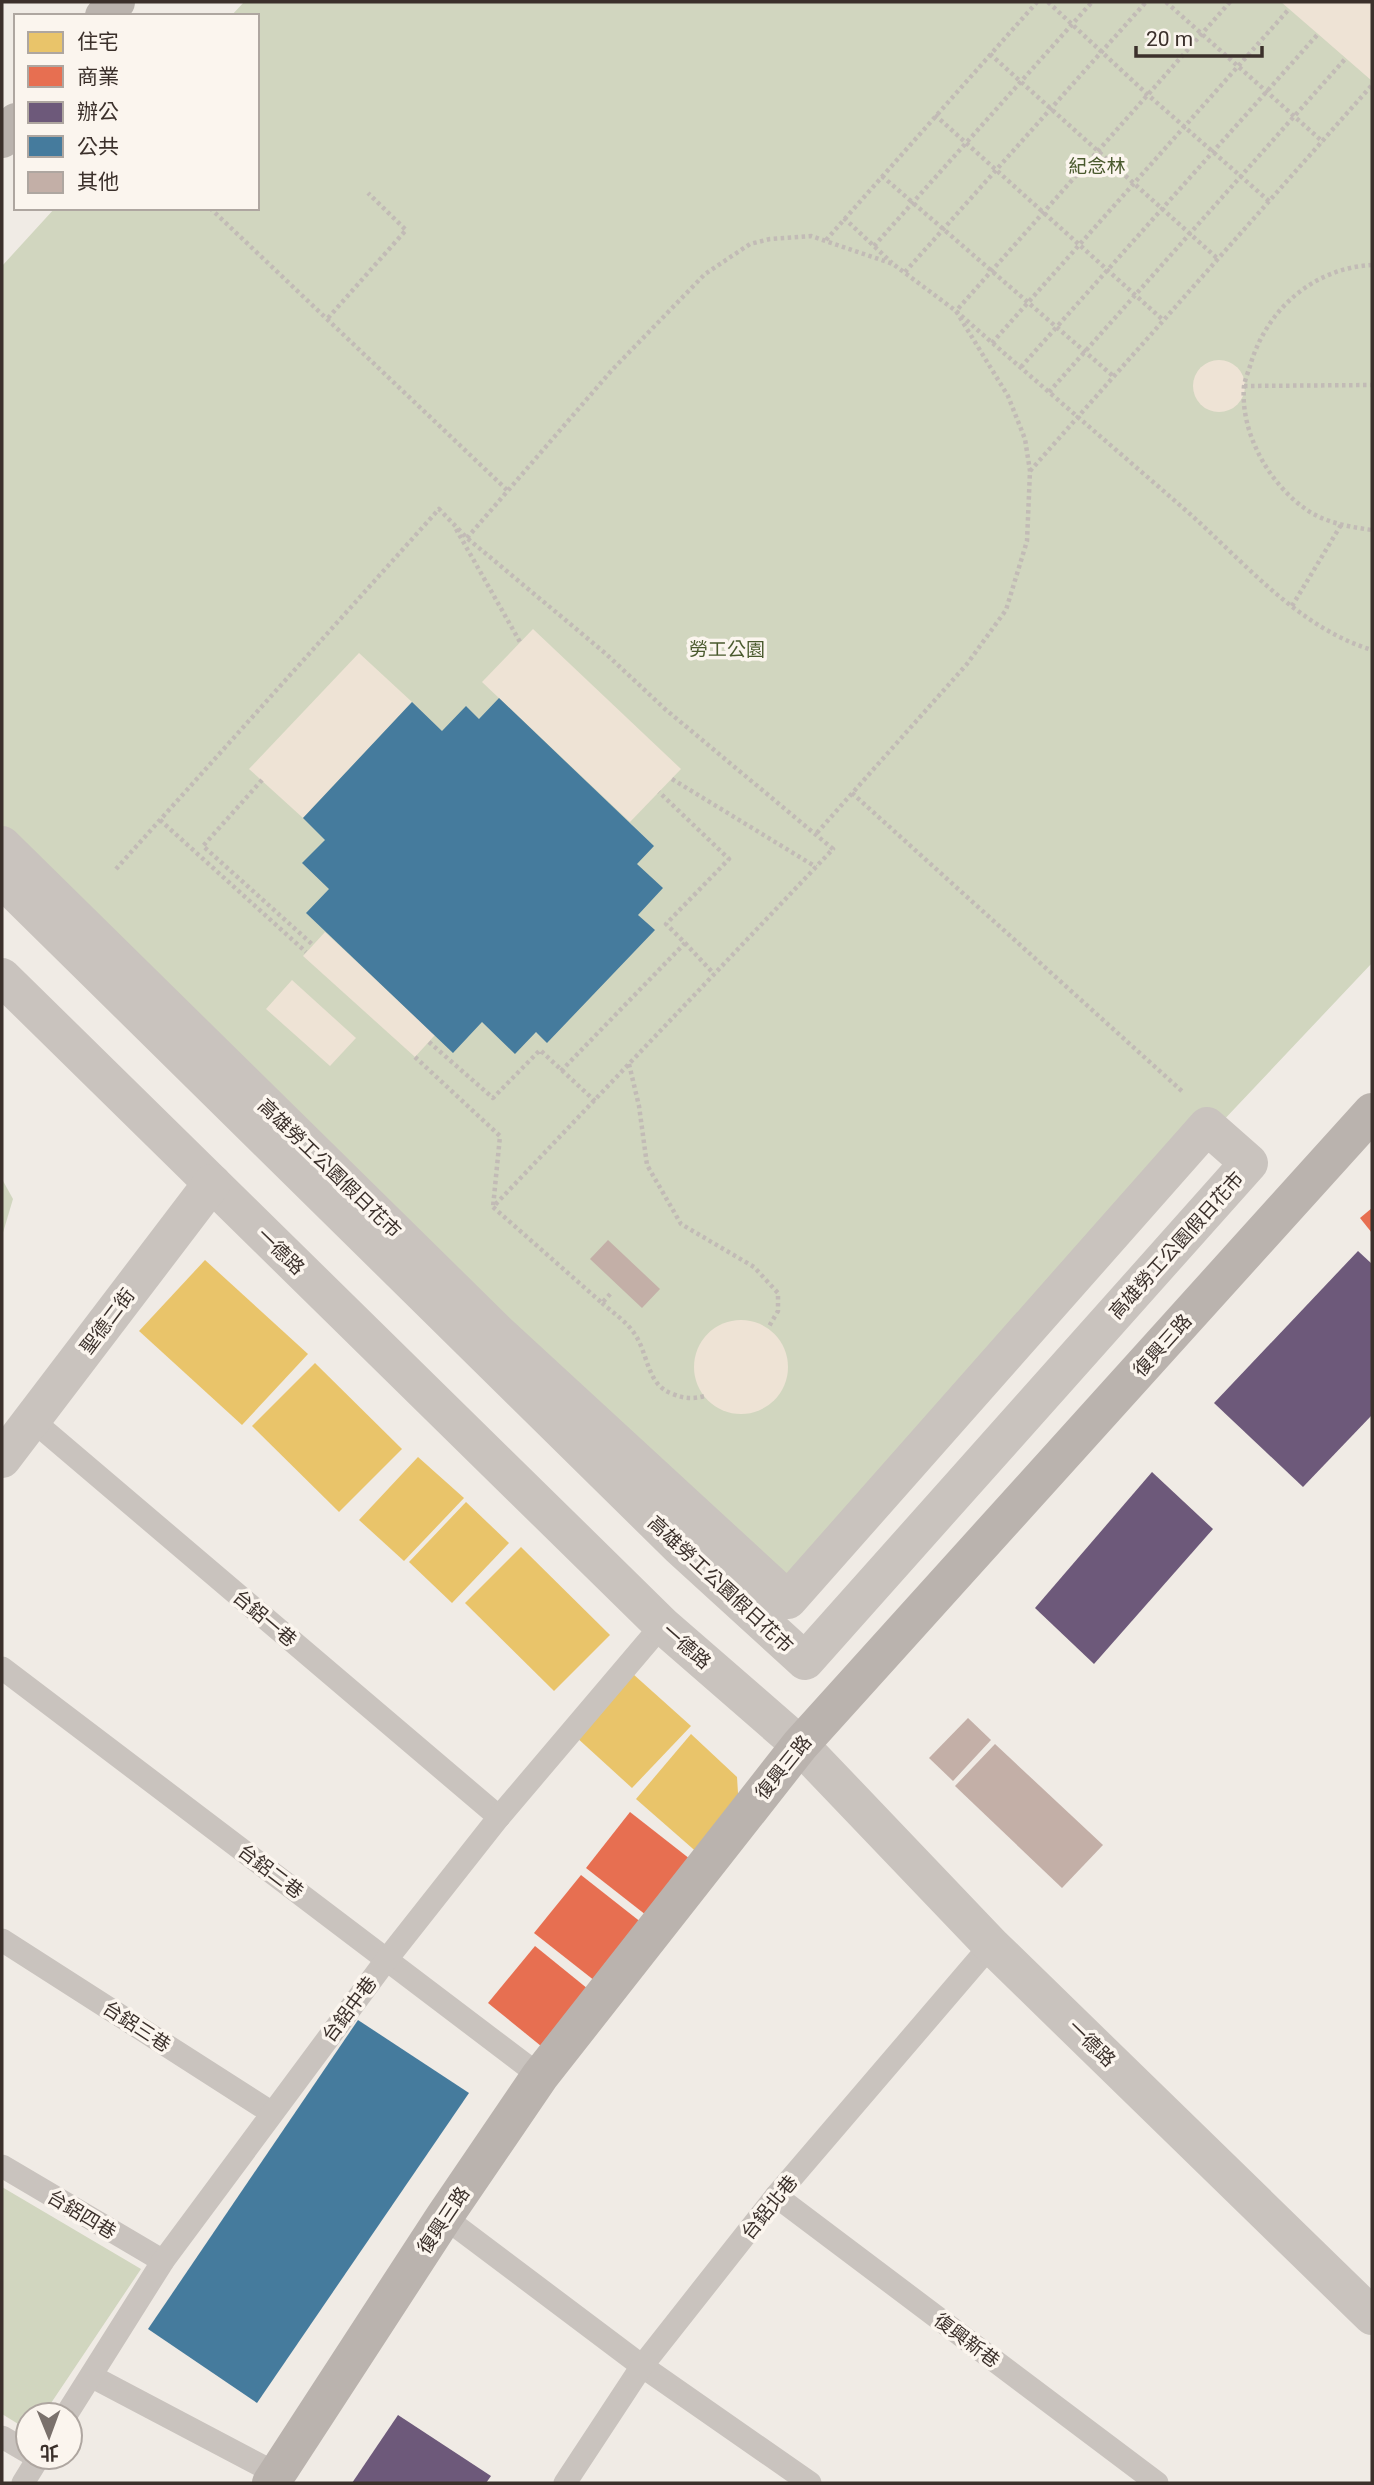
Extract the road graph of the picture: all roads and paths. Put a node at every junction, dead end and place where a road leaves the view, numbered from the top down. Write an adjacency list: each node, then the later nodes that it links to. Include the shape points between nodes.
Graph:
1 (1037, 2): 12 (path)
2 (1048, 2): 8 (path)
3 (1092, 2): 8 (path)
4 (1146, 2): 11 (path)
5 (1166, 2): 9 (path)
6 (1230, 2): 9 (path)
7 (1289, 9): 14 (path)
8 (1072, 24): 11 (path); 15 (path)
9 (1202, 34): 14 (path); 18 (path)
10 (1318, 34): 17 (path)
11 (1101, 51): 18 (path); 19 (path)
12 (990, 54): 15 (path); 20 (path)
13 (1346, 58): 21 (path)
14 (1239, 67): 17 (path); 23 (path)
15 (1021, 82): 19 (path); 26 (path)
16 (1372, 85): 25 (path)
17 (1267, 92): 21 (path); 28 (path)
18 (1147, 94): 23 (path); 27 (path)
19 (1050, 108): 27 (path); 29 (path)
20 (935, 115): 26 (path); 30 (path)
21 (1295, 117): 25 (path); 31 (path)
22 (14, 124): 24 (street)
23 (1186, 127): 28 (path); 32 (path)
24 (2, 139)
25 (1323, 142): 34 (path)
26 (965, 143): 29 (path); 35 (path)
27 (1097, 151): 32 (path); 38 (path)
28 (1213, 152): 31 (path); 36 (path)
29 (995, 170): 38 (path); 40 (path)
30 (882, 176): 35 (path); 39 (path)
31 (1241, 177): 34 (path); 41 (path)
32 (1134, 184): 36 (path); 43 (path)
33 (368, 193): 54 (path, via 406,230)
34 (1270, 202): 45 (path)
35 (913, 203): 40 (path); 44 (path)
36 (1162, 209): 41 (path); 49 (path)
37 (212, 210): 54 (path)
38 (1043, 212): 43 (path); 48 (path)
39 (844, 218): 42 (path); 44 (path)
40 (942, 228): 48 (path); 50 (path)
41 (1190, 234): 45 (path); 51 (path)
42 (825, 241)
43 (1079, 245): 49 (path); 52 (path)
44 (874, 246): 46 (path)
45 (1218, 259): 55 (path)
46 (893, 264): 50 (path); 70 (path, via 811,236 750,244 705,274 621,361)
47 (1372, 265): 62 (path, via 1351,267 1312,282 1279,309 1256,345)
48 (991, 270): 52 (path); 53 (path)
49 (1107, 270): 51 (path); 56 (path)
50 (905, 272): 53 (path)
51 (1135, 295): 55 (path); 58 (path)
52 (1028, 302): 56 (path); 57 (path)
53 (956, 311): 57 (path); 65 (path, via 1008,396 1025,439)
54 (328, 318): 66 (path)
55 (1163, 320): 60 (path)
56 (1056, 327): 58 (path); 59 (path)
57 (992, 343): 59 (path)
58 (1084, 351): 60 (path); 63 (path)
59 (1021, 368): 63 (path)
60 (1113, 376): 64 (path)
61 (1372, 385): 62 (path)
62 (1244, 386): 68 (path, via 1248,423 1260,457 1280,486 1308,510)
63 (1049, 392): 64 (path)
64 (1077, 416): 65 (path); 71 (path)
65 (1030, 471): 77 (path, via 1027,541 1006,610 967,664)
66 (508, 490)
67 (454, 525): 70 (path); 72 (path); 78 (path, via 439,509)
68 (1341, 525): 69 (path); 71 (path)
69 (1372, 530)
70 (467, 538): 79 (path)
71 (1292, 606): 73 (path, via 1333,634)
72 (520, 642)
73 (1372, 650)
74 (671, 779): 81 (path)
75 (262, 780): 85 (path, via 203,846)
76 (659, 792): 84 (path, via 729,859 666,925)
77 (852, 793): 79 (path); 93 (path)
78 (160, 820): 82 (path); 86 (path)
79 (815, 835): 81 (path, via 833,849)
80 (2, 845): 83 (street, 高雄勞工公園假日花市, via 499,1334 788,1600 1207,1126 1249,1163 805,1661 680,1547)
81 (816, 867): 87 (path)
82 (116, 869)
83 (2, 879)
84 (685, 943): 87 (path); 92 (path)
85 (313, 944)
86 (306, 952)
87 (714, 974): 91 (path)
88 (2, 977): 96 (street, 一德路)
89 (429, 1042): 92 (path, via 493,1098 540,1050)
90 (415, 1057): 97 (path, via 500,1136)
91 (629, 1064): 94 (path); 100 (path, via 647,1165 681,1224 754,1267 778,1293 778,1311)
92 (561, 1071): 94 (path)
93 (1189, 1097)
94 (595, 1101): 97 (path)
95 (1370, 1119): 106 (street, 復興三路)
96 (212, 1183): 102 (street, 聖德二街); 104 (street, 一德路)
97 (493, 1208): 99 (path)
98 (611, 1292): 99 (path)
99 (602, 1303): 101 (path, via 634,1331 662,1391 690,1399)
100 (768, 1328)
101 (705, 1396)
102 (31, 1419): 103 (street, 聖德二街); 107 (lane, 台鋁一巷)
103 (2, 1459)
104 (662, 1625): 106 (street, 一德路); 107 (lane, 台鋁中巷)
105 (2, 1668): 110 (lane, 台鋁二巷)
106 (800, 1745): 109 (street, 一德路); 111 (street, 復興三路)
107 (499, 1817): 110 (lane, 台鋁中巷)
108 (2, 1940): 112 (lane, 台鋁三巷)
109 (991, 1945): 114 (lane, 台鋁北巷); 117 (street, 一德路)
110 (387, 1959): 111 (lane, 台鋁二巷); 112 (lane, 台鋁中巷)
111 (540, 2076): 115 (street, 復興三路)
112 (272, 2113): 116 (lane, 台鋁中巷)
113 (2, 2166): 116 (lane, 台鋁四巷)
114 (776, 2196): 118 (lane, 台鋁北巷); 124 (lane, 復興新巷)
115 (444, 2217): 118 (lane); 121 (street, 復興三路)
116 (163, 2261): 119 (lane, 台鋁中巷)
117 (1372, 2316)
118 (642, 2366): 122 (lane, 台鋁北巷); 123 (lane)
119 (91, 2376): 120 (lane, 台鋁中巷); 121 (lane)
120 (75, 2401)
121 (273, 2478)
122 (565, 2483)
123 (810, 2483)
124 (1157, 2483)

